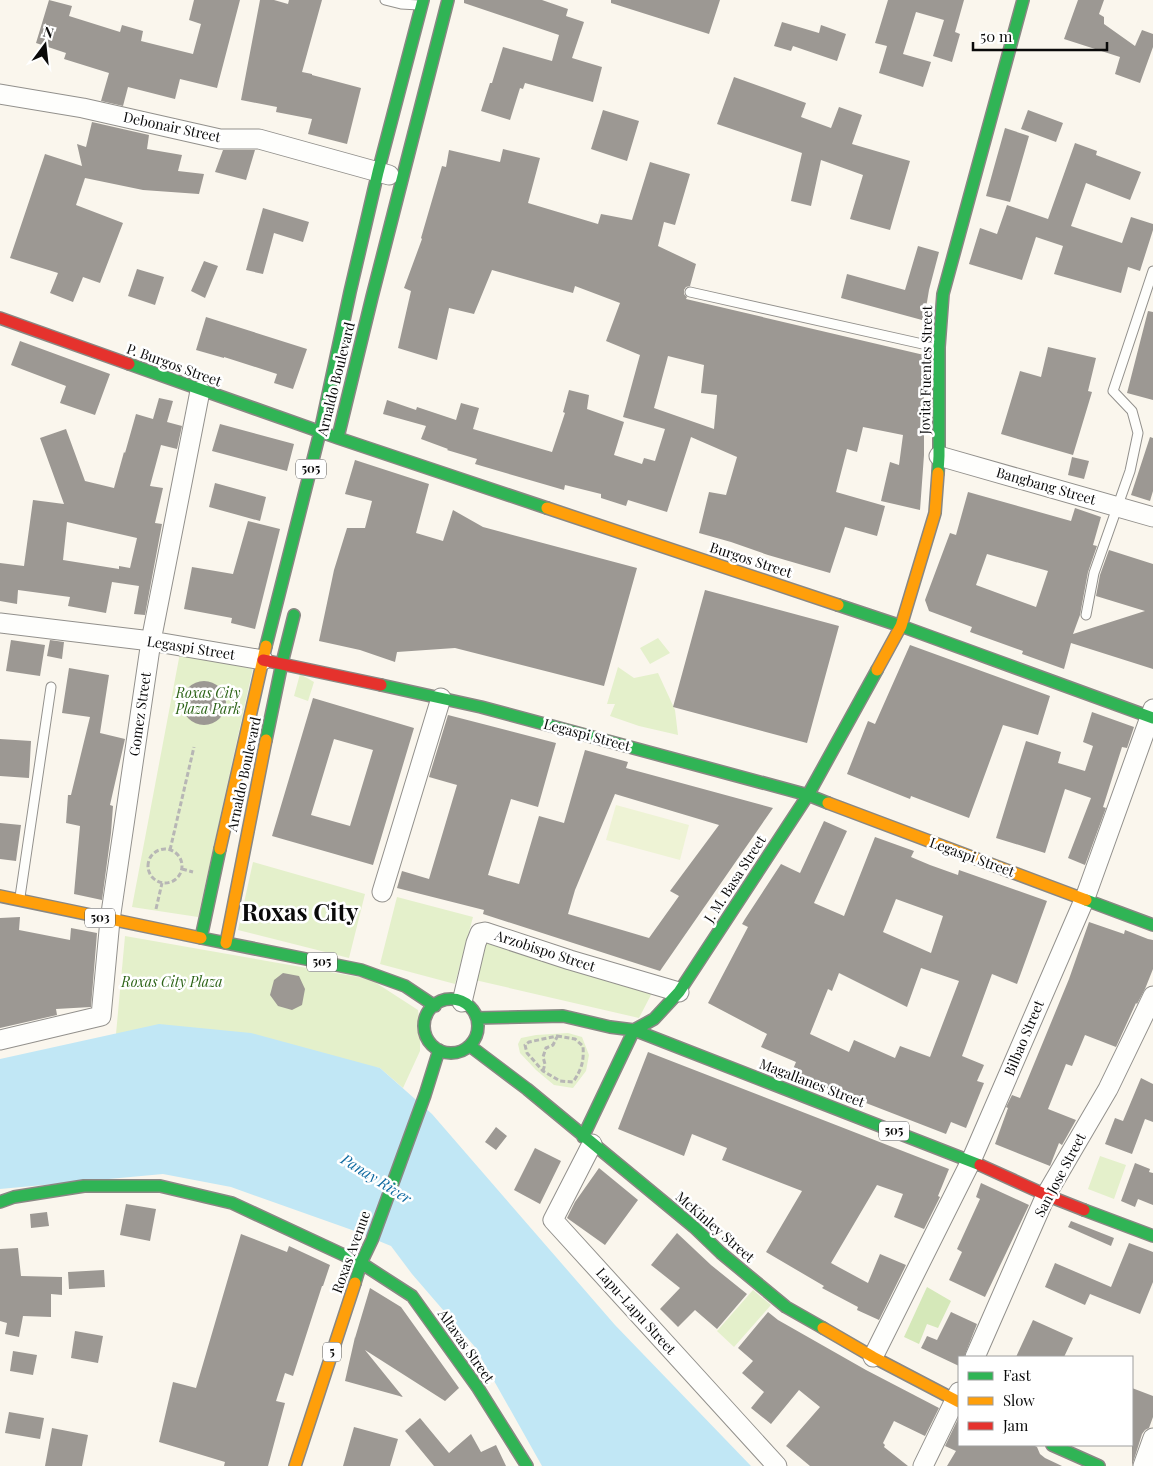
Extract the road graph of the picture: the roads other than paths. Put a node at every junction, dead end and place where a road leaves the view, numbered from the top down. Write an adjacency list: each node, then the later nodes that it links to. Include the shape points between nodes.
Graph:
1 (385, 0): 4 (lane, via 401,4)
2 (448, 0): 7 (main road, Arnaldo Boulevard)
3 (1023, 0): 11 (main road, Jovita Fuentes Street, via 943,294)
4 (423, 3): 6 (main road, Arnaldo Boulevard / 505)
5 (0, 94): 6 (street, Debonair Street, via 83,108 220,139 259,139)
6 (378, 172): 7 (street, Debonair Street); 13 (main road, Arnaldo Boulevard / 505)
7 (402, 178): 14 (main road, Arnaldo Boulevard)
8 (1153, 271): 16 (lane, via 1113,391 1132,411 1138,434 1130,471)
9 (690, 292): 11 (lane)
10 (0, 318): 12 (main road, P. Burgos Street)
11 (939, 347): 15 (main road, Jovita Fuentes Street)
12 (200, 390): 13 (main road, P. Burgos Street); 22 (street, Gomez Street)
13 (320, 432): 14 (main road, P. Burgos Street); 23 (main road, Arnaldo Boulevard / 505)
14 (336, 443): 21 (main road, Burgos Street)
15 (939, 456): 16 (street, Bangbang Street); 21 (main road, Jovita Fuentes Street, via 935,512)
16 (1117, 506): 17 (street, Bangbang Street); 19 (lane, via 1094,573)
17 (1153, 517)
18 (296, 606): 24 (main road, Arnaldo Boulevard)
19 (1086, 615)
20 (0, 623): 22 (street, Legaspi Street)
21 (901, 626): 27 (main road, Burgos Street); 28 (main road, J. M. Basa Street)
22 (151, 641): 23 (street, Legaspi Street); 33 (street, Gomez Street)
23 (263, 660): 24 (main road, Legaspi Street); 35 (main road, Arnaldo Boulevard / 505)
24 (282, 663): 26 (main road, Legaspi Street); 36 (main road, Arnaldo Boulevard)
25 (51, 687): 32 (lane)
26 (441, 698): 28 (main road, Legaspi Street); 29 (street)
27 (1152, 715): 31 (street, Bilbao Street)
28 (808, 795): 31 (main road, Legaspi Street); 37 (main road, J. M. Basa Street)
29 (382, 892)
30 (0, 896): 32 (main road, 503)
31 (1084, 898): 34 (main road, Legaspi Street); 47 (street, Bilbao Street)
32 (19, 899): 33 (main road, 503)
33 (110, 920): 35 (main road, 503); 43 (street, Gomez Street, via 101,1016)
34 (1153, 925)
35 (201, 938): 36 (main road, 505)
36 (226, 943): 40 (main road, 505, via 361,970 405,986)
37 (679, 992): 39 (street, Arzobispo Street, via 485,932 480,933 476,942); 42 (main road, J. M. Basa Street, via 654,1019)
38 (1153, 996): 48 (street, San Jose Street, via 1108,1089)
39 (462, 1002): 40 (main road, via 448,1000); 41 (main road, via 474,1011)
40 (434, 1006): 45 (main road, via 425,1020 424,1029 432,1045)
41 (477, 1018): 42 (main road, Magallanes Street / 505, via 563,1016); 44 (main road, via 477,1033)
42 (634, 1030): 46 (main road); 47 (main road, Magallanes Street / 505)
43 (0, 1040)
44 (470, 1046): 45 (main road, via 456,1053); 46 (main road, McKinley Street)
45 (439, 1050): 51 (main road, Roxas Avenue / 5)
46 (588, 1140): 52 (main road, McKinley Street, via 786,1307); 59 (street, Lapu-Lapu Street, via 554,1220)
47 (971, 1161): 48 (main road, Magallanes Street / 505); 52 (street, Bilbao Street)
48 (1046, 1195): 50 (main road, Magallanes Street / 505); 53 (street, San Jose Street)
49 (0, 1202): 51 (main road, Altavas Street, via 84,1186 160,1186 232,1203)
50 (1153, 1236)
51 (361, 1263): 57 (main road, Roxas Avenue / 5); 58 (main road, Altavas Street, via 412,1296 478,1388)
52 (873, 1356): 54 (main road, McKinley Street)
53 (975, 1356)
54 (958, 1398): 60 (street)
55 (1153, 1438): 62 (street)
56 (1054, 1446): 61 (main road)
57 (295, 1466)
58 (527, 1466)
59 (777, 1466)
60 (922, 1466)
61 (1099, 1466)
62 (1143, 1466)

